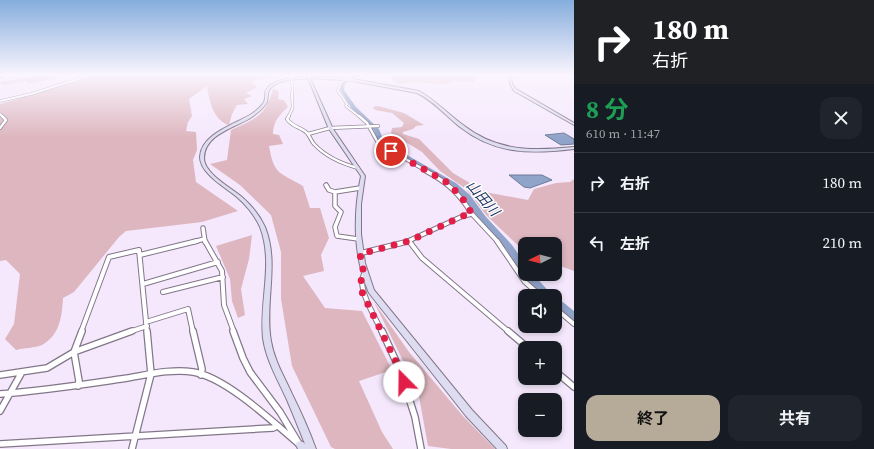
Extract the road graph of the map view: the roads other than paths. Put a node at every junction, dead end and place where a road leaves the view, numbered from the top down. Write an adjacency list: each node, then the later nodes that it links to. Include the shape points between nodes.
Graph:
1 (22, 96): 8 (street)
2 (266, 96): 54 (street, via 264,104 250,117 216,134 204,149 202,158 210,173 255,213 263,228 269,247 266,332 273,362)
3 (292, 96): 15 (street, via 294,107 287,119 294,127)
4 (316, 96): 14 (street)
5 (341, 96): 12 (street, via 346,106)
6 (426, 96): 16 (street, bridge, via 473,134 495,144 532,151)
7 (525, 96): 10 (street)
8 (0, 101)
9 (0, 114): 13 (street, via 6,120)
10 (574, 124)
11 (378, 126): 12 (street)
12 (369, 127): 14 (street); 21 (street, via 382,146 455,189)
13 (0, 128)
14 (330, 128): 15 (street); 17 (street)
15 (308, 134): 17 (street, via 314,143 328,154)
16 (574, 148)
17 (358, 168): 19 (street, via 363,176)
18 (326, 185): 20 (street, via 329,190)
19 (360, 188): 20 (street); 24 (street)
20 (335, 192): 24 (street, via 335,206 341,212 335,227 337,236)
21 (472, 214): 25 (street); 32 (street, via 500,244)
22 (203, 228): 23 (street)
23 (204, 238): 27 (street); 28 (street)
24 (358, 239): 26 (street)
25 (409, 241): 26 (street); 37 (street, via 422,258)
26 (360, 254): 29 (street)
27 (140, 255): 31 (street); 38 (street, via 139,250 109,257)
28 (218, 262): 30 (street); 31 (street)
29 (364, 274): 55 (street, via 361,278 362,292 400,370 415,417); 56 (street, via 371,291 396,323 469,413)
30 (223, 277): 33 (street); 52 (street, via 224,305 243,358)
31 (143, 284): 35 (street)
32 (532, 289)
33 (163, 292)
34 (562, 314): 36 (street)
35 (147, 324): 38 (street); 40 (street); 42 (street, via 188,309 202,369)
36 (574, 324)
37 (520, 341)
38 (74, 352): 39 (street, via 47,368); 44 (street, via 80,381)
39 (22, 372): 41 (street); 46 (street)
40 (152, 374): 42 (street, via 193,372); 44 (street); 50 (street)
41 (0, 375)
42 (201, 375): 49 (street, via 225,385)
43 (562, 377): 45 (street)
44 (78, 386): 46 (street)
45 (574, 387)
46 (10, 393): 47 (street); 48 (street)
47 (0, 394)
48 (0, 411)
49 (277, 426): 50 (street); 52 (street)
50 (136, 436): 51 (street); 53 (street)
51 (0, 444)
52 (302, 447)
53 (132, 449)
54 (312, 449)
55 (420, 449)
56 (503, 449)

